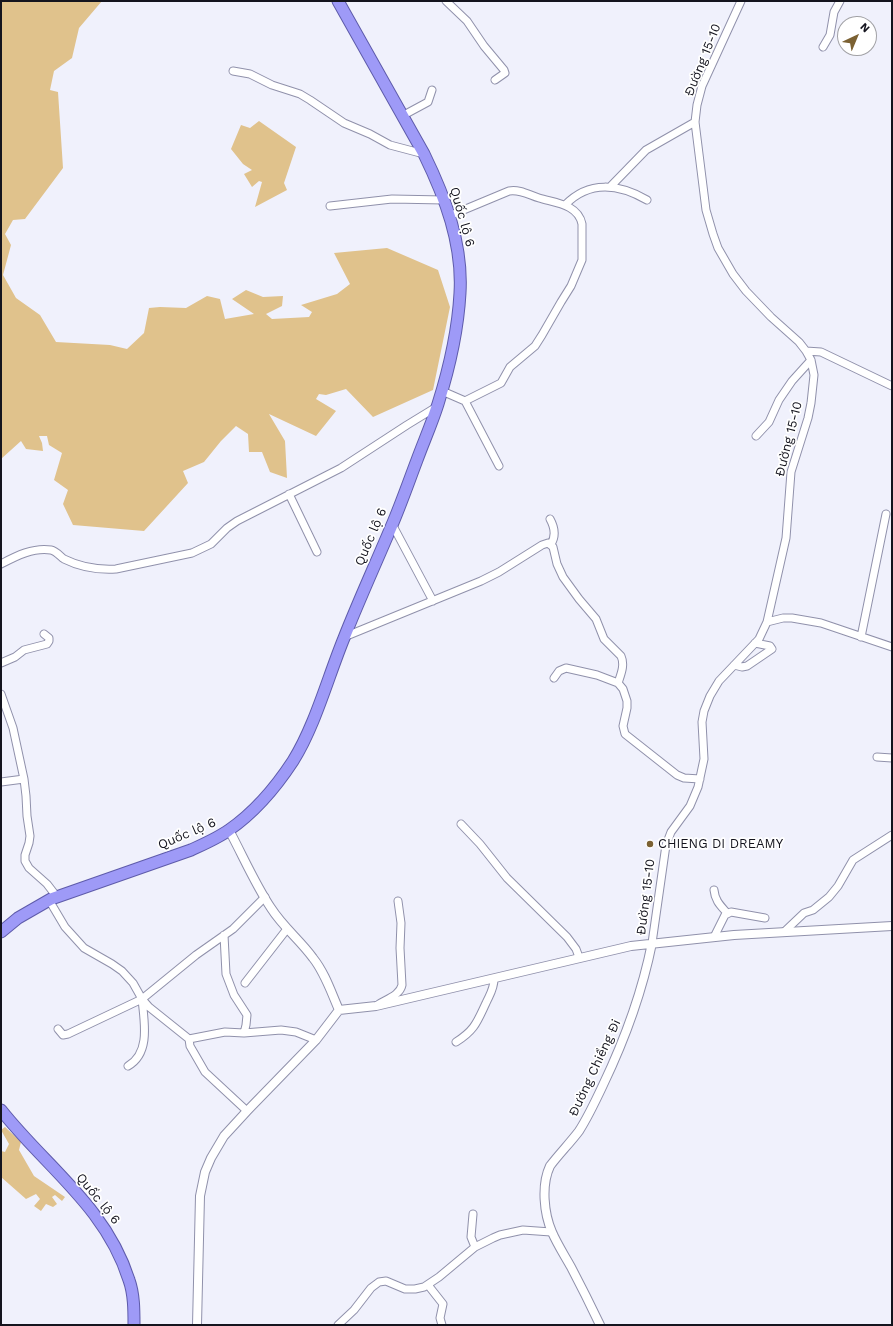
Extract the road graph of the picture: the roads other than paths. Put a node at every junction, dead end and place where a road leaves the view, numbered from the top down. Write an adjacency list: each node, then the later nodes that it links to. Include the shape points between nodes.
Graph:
1 (338, 1): 9 (highway, Quốc lộ 6)
2 (446, 1): 7 (street, via 467,21 504,70 505,73)
3 (741, 1): 10 (street, Đường 15-10, via 700,92)
4 (840, 1): 5 (street, via 834,12 830,35)
5 (823, 47)
6 (233, 71): 11 (street, via 250,74 272,85 300,94 344,123 390,145)
7 (495, 80)
8 (432, 90): 9 (street, via 428,102)
9 (402, 116): 11 (highway, Quốc lộ 6)
10 (696, 122): 12 (street, via 646,150); 18 (street, Đường 15-10, via 703,197 718,248 746,291)
11 (424, 154): 13 (highway, Quốc lộ 6)
12 (610, 186): 14 (street); 15 (street, via 584,191)
13 (444, 200): 16 (street, via 392,199); 17 (highway, Quốc lộ 6)
14 (647, 200)
15 (565, 205): 17 (street, via 512,190); 22 (street, via 577,213 582,224 583,256 571,286 538,342 510,367 501,383)
16 (330, 206)
17 (449, 216): 21 (highway, Quốc lộ 6, via 456,239 460,290 452,351)
18 (806, 351): 19 (street, Đường 15-10); 20 (street, via 821,352)
19 (811, 360): 24 (street, via 792,381 779,400 769,422); 34 (street, Đường 15-10, via 814,375 811,403 791,472 786,538)
20 (892, 386)
21 (442, 391): 22 (street); 23 (highway, Quốc lộ 6)
22 (465, 401): 25 (street)
23 (438, 406): 26 (street, via 341,468); 29 (highway, Quốc lộ 6)
24 (756, 436)
25 (499, 466)
26 (289, 494): 31 (street); 32 (street, via 237,521 211,544 192,553 116,569 80,565 63,558 53,550 20,554)
27 (886, 514): 37 (street)
28 (550, 519): 30 (street, via 554,530)
29 (392, 524): 33 (street); 36 (highway, Quốc lộ 6)
30 (551, 544): 33 (street, via 545,543 494,575); 43 (street, via 563,577 596,619 606,642 621,656 623,666)
31 (317, 552)
32 (1, 564)
33 (433, 601): 36 (street)
34 (767, 622): 37 (street, via 796,618 832,626); 38 (street, Đường 15-10)
35 (44, 634): 40 (street, via 49,638 47,644 24,650)
36 (344, 637): 51 (highway, Quốc lộ 6, via 309,729 293,760 265,797)
37 (861, 637): 39 (street)
38 (755, 643): 41 (street, Đường 15-10); 41 (street, via 770,646 772,649 747,666)
39 (892, 647)
40 (1, 663)
41 (734, 665): 47 (street, Đường 15-10, via 715,686 704,712 701,728 704,759)
42 (554, 678): 43 (street, via 558,671 566,668)
43 (618, 683): 47 (street, via 627,701 623,726 625,734 678,775 684,778)
44 (1, 694): 48 (street, via 13,728)
45 (877, 756): 46 (street)
46 (892, 758)
47 (700, 778): 65 (street, Đường 15-10, via 690,806 671,832 666,845)
48 (24, 779): 49 (street); 55 (street, via 30,836 25,861 47,884)
49 (1, 782)
50 (461, 824): 66 (street, via 508,878 567,937)
51 (229, 830): 54 (street); 55 (highway, Quốc lộ 6, via 191,850)
52 (892, 835): 62 (street, via 853,860 829,896 813,910 804,913)
53 (714, 890): 57 (street, via 718,903)
54 (265, 897): 60 (street); 63 (street, via 238,925)
55 (53, 898): 61 (highway, Quốc lộ 6, via 18,918); 69 (street, via 65,927 84,948 122,971)
56 (398, 901): 70 (street, via 402,988)
57 (727, 913): 58 (street); 64 (street)
58 (765, 918)
59 (892, 926): 62 (street)
60 (287, 929): 68 (street); 71 (street, via 318,964)
61 (1, 932)
62 (784, 932): 64 (street)
63 (224, 935): 69 (street); 73 (street, via 226,974 234,995 247,1015)
64 (714, 937): 65 (street)
65 (652, 944): 66 (street); 81 (street, Đường Chiềng Đi, via 634,1012 608,1076 579,1131 547,1173 544,1198)
66 (579, 957): 67 (street)
67 (494, 979): 70 (street); 76 (street, via 494,988 478,1020 465,1036)
68 (246, 983)
69 (142, 999): 72 (street, via 68,1034 63,1035); 74 (street, via 153,1011); 77 (street, via 144,1040 139,1057)
70 (376, 1006): 71 (street)
71 (339, 1010): 75 (street)
72 (58, 1029)
73 (244, 1033): 74 (street, via 225,1032); 75 (street, via 285,1030)
74 (189, 1039): 79 (street, via 190,1046 205,1072)
75 (316, 1040): 79 (street)
76 (456, 1042)
77 (128, 1066)
78 (1, 1110): 84 (highway, Quốc lộ 6, via 89,1206 110,1236 130,1280)
79 (246, 1110): 85 (street, via 217,1147 202,1184 199,1210)
80 (473, 1214): 82 (street, via 472,1237)
81 (551, 1232): 82 (street, via 517,1230 493,1238); 88 (street, Đường Chiềng Đi)
82 (475, 1248): 83 (street)
83 (428, 1285): 86 (street, via 405,1289 386,1282 378,1282); 87 (street, via 443,1304 440,1318)
84 (134, 1325)
85 (197, 1325)
86 (338, 1325)
87 (442, 1325)
88 (600, 1325)

